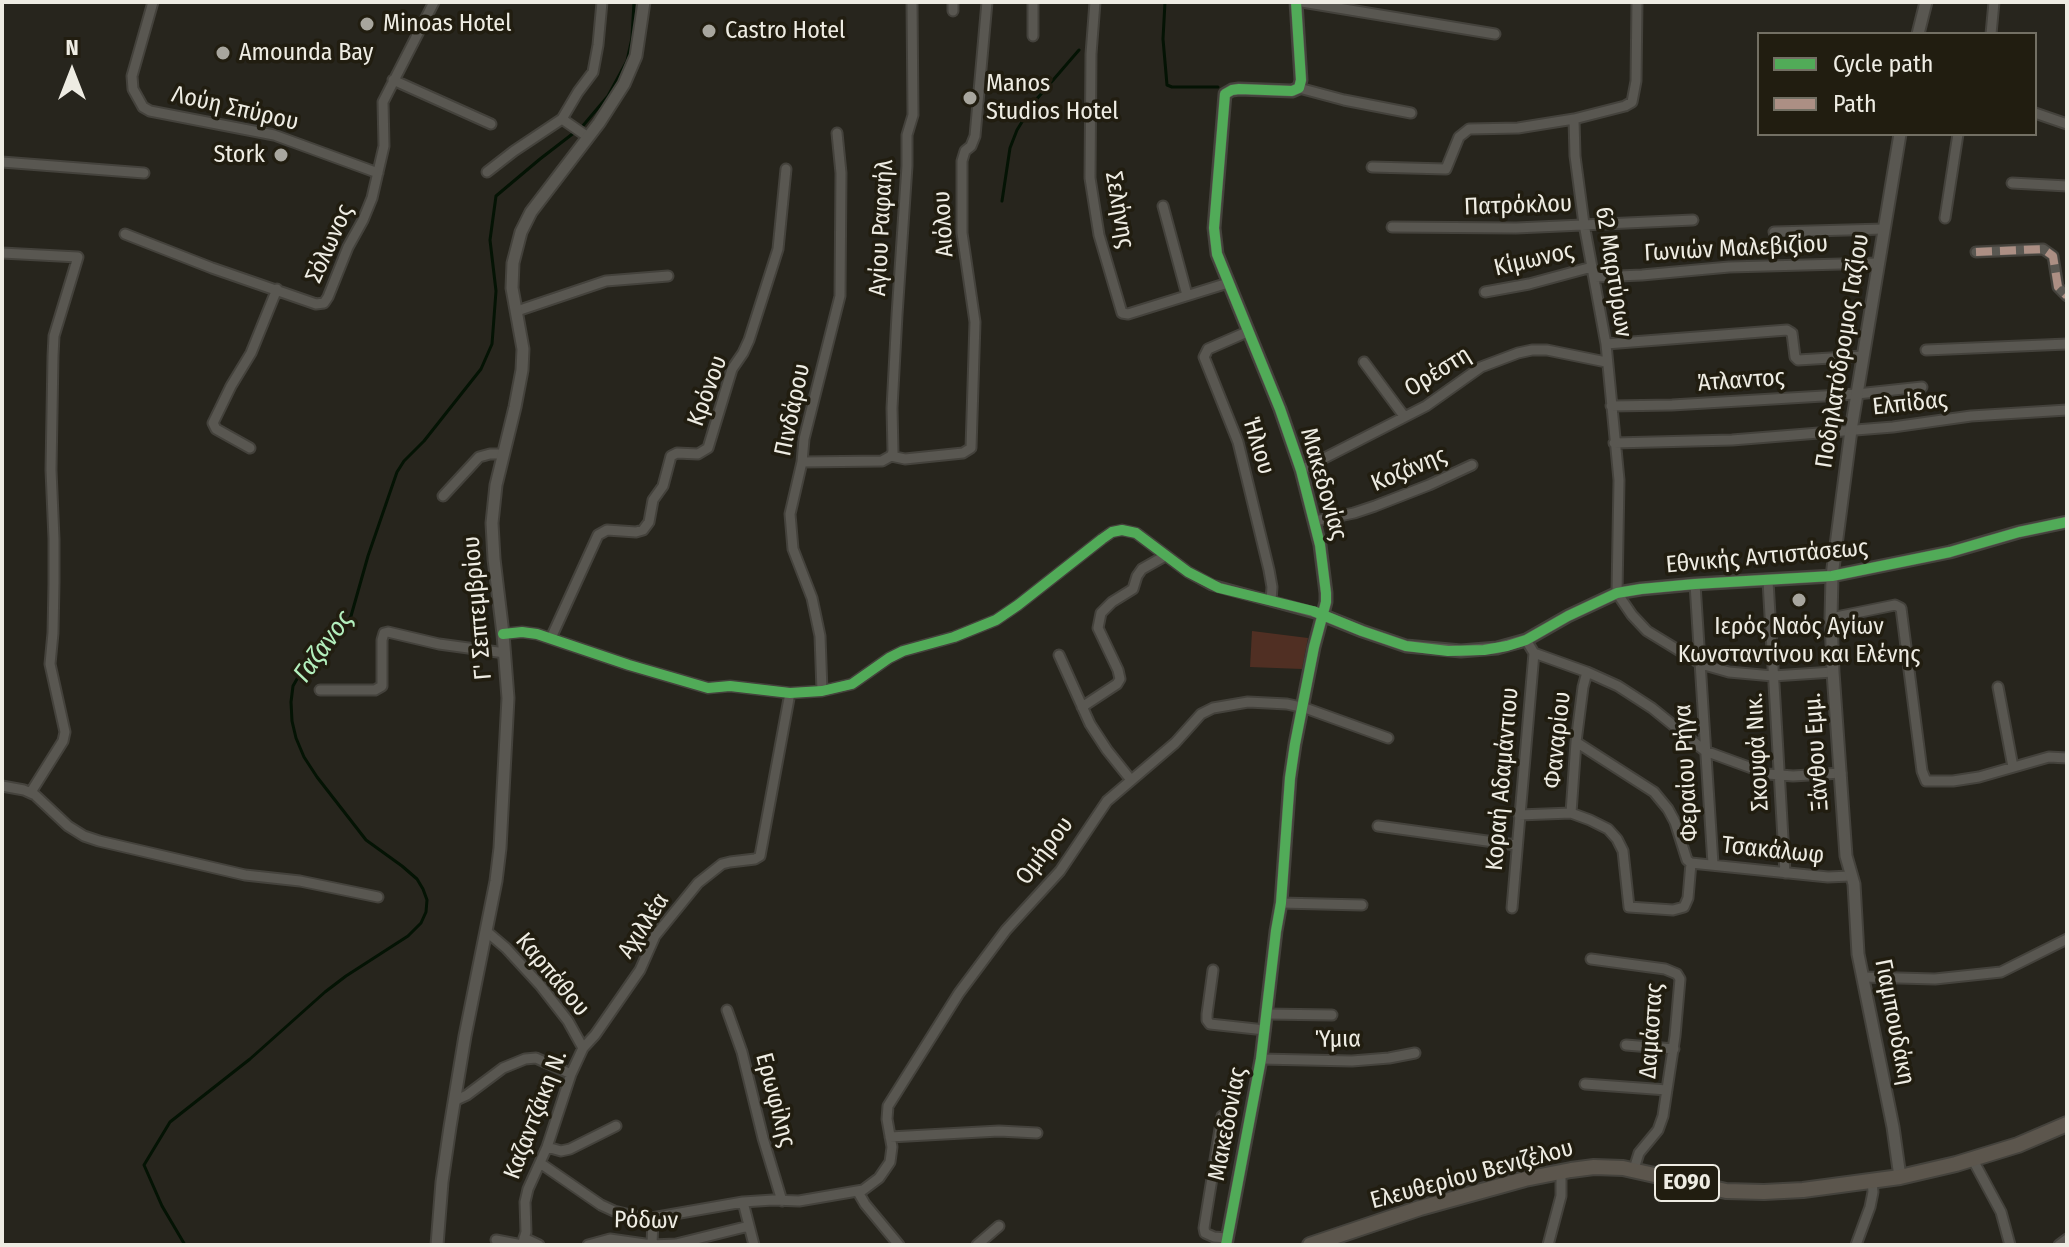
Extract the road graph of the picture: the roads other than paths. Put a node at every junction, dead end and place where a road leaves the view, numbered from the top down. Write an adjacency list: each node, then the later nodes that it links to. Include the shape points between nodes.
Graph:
1 (153, 2): 35 (street, Λούη Σπύρου, via 132,76 143,107 274,135)
2 (434, 2): 18 (street, Σόλωνος)
3 (602, 2): 23 (street, via 593,72)
4 (644, 2): 27 (street, Γ' Σεπτεμβρίου, via 631,70 614,102)
5 (912, 2): 73 (street, Αγίου Ραφαήλ, via 913,115 907,135)
6 (987, 2): 73 (street, Αιόλου, via 975,136 962,161 962,233 975,322 971,448 905,459)
7 (1033, 2): 17 (street)
8 (1095, 2): 54 (street, Σελήνης, via 1090,178 1099,235 1121,311 1127,314)
9 (1296, 2): 19 (street)
10 (1302, 2): 16 (street)
11 (1637, 2): 22 (street, via 1632,102)
12 (1926, 2): 14 (street)
13 (1994, 2): 15 (street)
14 (1918, 32)
15 (1991, 32)
16 (1495, 34)
17 (1033, 36)
18 (393, 80): 24 (street); 35 (street, Σόλωνος, via 383,102 384,146)
19 (1299, 88): 20 (street); 51 (street, Μακεδονίας, via 1225,94 1214,240)
20 (1411, 113)
21 (2037, 114): 25 (street)
22 (1574, 119): 31 (street, via 1469,129 1461,133 1446,169); 41 (street, 62 Μαρτύρων)
23 (564, 121): 27 (street); 33 (street)
24 (491, 124)
25 (2067, 124)
26 (837, 133): 74 (street, Πινδάρου, via 840,296)
27 (584, 134): 56 (street, Γ' Σεπτεμβρίου, via 521,232 512,273)
28 (1900, 136): 43 (street, Ποδηλατόδρομος Γαζίου)
29 (1958, 136): 39 (street)
30 (2, 162): 34 (street)
31 (1372, 167)
32 (786, 169): 89 (street, Κρόνου, via 778,249 709,446 702,453 670,458 643,530 598,535)
33 (487, 172)
34 (144, 173)
35 (378, 173): 52 (street, Σόλωνος, via 325,302 319,305)
36 (2012, 183): 37 (street)
37 (2067, 186)
38 (1163, 206): 54 (street)
39 (1945, 218)
40 (1693, 220): 41 (street, Πατρόκλου)
41 (1584, 224): 42 (street, Πατρόκλου); 49 (street, 62 Μαρτύρων)
42 (1392, 227)
43 (1884, 229): 44 (street); 48 (street, Ποδηλατόδρομος Γαζίου)
44 (1774, 232)
45 (125, 234): 52 (street, Σόλωνος)
46 (1976, 252): 55 (street, via 2043,249 2053,256 2058,287)
47 (2, 253): 113 (street, via 78,257 53,356 55,568 50,664 65,735)
48 (1879, 263): 49 (street, Γωνιών Μαλεβιζίου, via 1642,275); 61 (street, Ποδηλατόδρομος Γαζίου)
49 (1594, 272): 53 (street, Κίμωνος); 58 (street, 62 Μαρτύρων)
50 (668, 276): 56 (street, via 606,281)
51 (1228, 283): 54 (street, Σελήνης); 57 (street, Μακεδονίας)
52 (277, 289): 71 (street, via 251,353 213,423)
53 (1485, 292)
54 (1187, 295)
55 (2067, 296)
56 (517, 311): 72 (street, Γ' Σεπτεμβρίου, via 522,370)
57 (1247, 332): 76 (street, Μακεδονίας); 85 (street, Ήλιου, via 1208,349 1204,357 1238,442 1269,570)
58 (1606, 344): 61 (street, via 1787,330 1798,360); 63 (street, 62 Μαρτύρων)
59 (2067, 344): 60 (street)
60 (1926, 350)
61 (1863, 356): 65 (street, Ποδηλατόδρομος Γαζίου)
62 (1364, 362): 68 (street)
63 (1606, 362): 66 (street, 62 Μαρτύρων); 68 (street, Ορέστη, via 1547,350 1518,353 1481,367)
64 (1922, 387): 65 (street, Άτλαντος)
65 (1857, 394): 66 (street, Άτλαντος); 69 (street, Ποδηλατόδρομος Γαζίου)
66 (1611, 406): 70 (street, 62 Μαρτύρων)
67 (2067, 410): 69 (street, Ελπίδας)
68 (1404, 416): 76 (street, Ορέστη)
69 (1851, 430): 70 (street, Ελπίδας); 81 (street, Ποδηλατόδρομος Γαζίου)
70 (1614, 443): 84 (street, 62 Μαρτύρων, via 1620,495)
71 (250, 448)
72 (503, 454): 77 (street, via 479,457); 88 (street, Γ' Σεπτεμβρίου, via 492,523)
73 (891, 456): 74 (street, via 882,461)
74 (802, 462): 100 (street, Πινδάρου, via 789,519 820,636)
75 (1472, 465): 78 (street, Κοζάνης, via 1375,506)
76 (1301, 470): 78 (street, Μακεδονίας)
77 (443, 496)
78 (1315, 521): 86 (street, Μακεδονίας, via 1326,587)
79 (2067, 522): 81 (street, Εθνικής Αντιστάσεως)
80 (1165, 556): 85 (street, via 1212,585); 100 (street, via 1136,533 1116,531 996,620 903,651 852,684); 102 (street, via 1142,569 1133,589 1101,613 1098,628 1120,679)
81 (1832, 576): 82 (street, Εθνικής Αντιστάσεως); 87 (street, Ξάνθου Εμμ.)
82 (1768, 581): 83 (street, Εθνικής Αντιστάσεως); 97 (street, Σκουφά Νικ.)
83 (1695, 584): 84 (street, Εθνικής Αντιστάσεως); 94 (street, Φεραίου Ρήγα)
84 (1617, 593): 90 (street, Εθνικής Αντιστάσεως); 94 (street, via 1647,631)
85 (1271, 601): 86 (street)
86 (1322, 615): 90 (street, Εθνικής Αντιστάσεως, via 1420,648 1484,650); 103 (street, Μακεδονίας)
87 (1831, 618): 96 (street, Ξάνθου Εμμ.); 108 (street, via 1901,608 1926,781 1979,777)
88 (503, 634): 89 (street); 91 (street, Γ' Σεπτεμβρίου)
89 (551, 638): 101 (street, via 702,686)
90 (1526, 640): 92 (street)
91 (505, 653): 99 (street, via 388,632 382,640 382,686); 126 (street, Γ' Σεπτεμβρίου, via 508,715 500,848)
92 (1534, 653): 95 (street); 115 (street, Κοραή Αδαμάντιου)
93 (1059, 655): 102 (street)
94 (1701, 664): 97 (street); 106 (street, Φεραίου Ρήγα)
95 (1587, 672): 105 (street, Φαναρίου); 106 (street, via 1652,708)
96 (1833, 672): 97 (street); 109 (street, Ξάνθου Εμμ.)
97 (1773, 676): 110 (street, Σκουφά Νικ.)
98 (1998, 687): 108 (street)
99 (320, 690)
100 (822, 691): 101 (street)
101 (790, 693): 136 (street, Αχιλλέα, via 760,856 722,864 698,883 655,936 640,970)
102 (1082, 707): 111 (street)
103 (1301, 707): 104 (street, Ομήρου); 111 (street, Ομήρου, via 1248,702 1209,709); 123 (street, Μακεδονίας)
104 (1388, 738)
105 (1576, 742): 114 (street, Φαναρίου); 118 (street, via 1654,792 1675,822)
106 (1705, 751): 110 (street); 119 (street, Φεραίου Ρήγα)
107 (2067, 758): 108 (street)
108 (2013, 767)
109 (1841, 773): 110 (street); 121 (street, Ξάνθου Εμμ.)
110 (1779, 775): 120 (street, Σκουφά Νικ.)
111 (1131, 780): 148 (street, Ομήρου, via 1102,808 1060,871 1006,930 950,1005 888,1106)
112 (2, 786): 113 (street)
113 (31, 792): 122 (street, via 65,824 90,838 227,872)
114 (1571, 813): 115 (street); 118 (street, via 1608,829 1619,842 1629,907 1684,907)
115 (1519, 815): 117 (street, Κοραή Αδαμάντιου)
116 (1378, 826): 117 (street)
117 (1516, 845): 125 (street, Κοραή Αδαμάντιου)
118 (1691, 863): 119 (street, Τσακάλωφ)
119 (1713, 864): 120 (street, Τσακάλωφ)
120 (1785, 873): 121 (street, Τσακάλωφ)
121 (1850, 876): 130 (street, Γιαμπουδάκη)
122 (378, 897)
123 (1281, 903): 124 (street); 132 (street, Μακεδονίας)
124 (1362, 905)
125 (1512, 908)
126 (486, 931): 136 (street, Καρπάθου, via 540,985); 143 (street, Γ' Σεπτεμβρίου)
127 (2067, 939): 130 (street, via 2001,972 1935,979)
128 (1591, 959): 137 (street, Δαμάστας, via 1677,974)
129 (1213, 970): 134 (street, via 1210,1024)
130 (1863, 977): 154 (street, Γιαμπουδάκη)
131 (727, 1010): 157 (street, Ερωφίλης)
132 (1267, 1014): 133 (street); 134 (street, Μακεδονίας)
133 (1332, 1015)
134 (1265, 1030): 139 (street, Μακεδονίας)
135 (1626, 1045): 137 (street)
136 (583, 1048): 140 (street, Καζαντζάκη Ν.)
137 (1674, 1049): 142 (street, Δαμάστας)
138 (1415, 1053): 139 (street, Ύμια, via 1352,1061)
139 (1261, 1059): 164 (street, Μακεδονίας)
140 (571, 1074): 143 (street, via 536,1058 525,1059); 149 (street, Καζαντζάκη Ν.)
141 (1585, 1084): 142 (street)
142 (1667, 1090): 152 (street, Δαμάστας, via 1660,1126 1639,1153)
143 (454, 1101): 167 (street, Γ' Σεπτεμβρίου)
144 (1222, 1116): 164 (street, via 1204,1228)
145 (2067, 1124): 150 (main road, Ελευθερίου Βενιζέλου / ΕΟ90)
146 (616, 1126): 149 (street, via 570,1149)
147 (1037, 1133): 148 (street)
148 (890, 1137): 156 (street, Ομήρου, via 887,1169)
149 (547, 1147): 151 (street, Καζαντζάκη Ν.)
150 (1973, 1160): 154 (main road, Ελευθερίου Βενιζέλου / ΕΟ90); 176 (street, via 2001,1212)
151 (540, 1163): 159 (street, via 606,1207); 165 (street, Καζαντζάκη Ν., via 526,1194)
152 (1634, 1169): 153 (main road, Ελευθερίου Βενιζέλου / ΕΟ90, via 1603,1166); 155 (main road, Ελευθερίου Βενιζέλου / ΕΟ90, via 1733,1192)
153 (1561, 1172): 166 (main road, Ελευθερίου Βενιζέλου / ΕΟ90, via 1420,1208); 174 (street, via 1561,1196)
154 (1900, 1177): 155 (main road, Ελευθερίου Βενιζέλου / ΕΟ90)
155 (1872, 1182): 175 (street, via 1870,1207)
156 (858, 1192): 157 (street); 172 (street)
157 (782, 1201): 158 (street)
158 (743, 1202): 159 (street); 160 (street)
159 (653, 1218): 170 (street)
160 (749, 1226): 170 (street, Ρόδων); 171 (street)
161 (999, 1226): 173 (street)
162 (2067, 1239): 177 (street)
163 (496, 1240): 165 (street)
164 (1226, 1241)
165 (523, 1243): 168 (street)
166 (1315, 1244)
167 (437, 1245)
168 (539, 1245)
169 (588, 1245): 170 (street, Ρόδων, via 610,1239)
170 (652, 1245)
171 (754, 1245)
172 (899, 1245)
173 (977, 1245)
174 (1548, 1245)
175 (1856, 1245)
176 (2010, 1245)
177 (2059, 1245)

